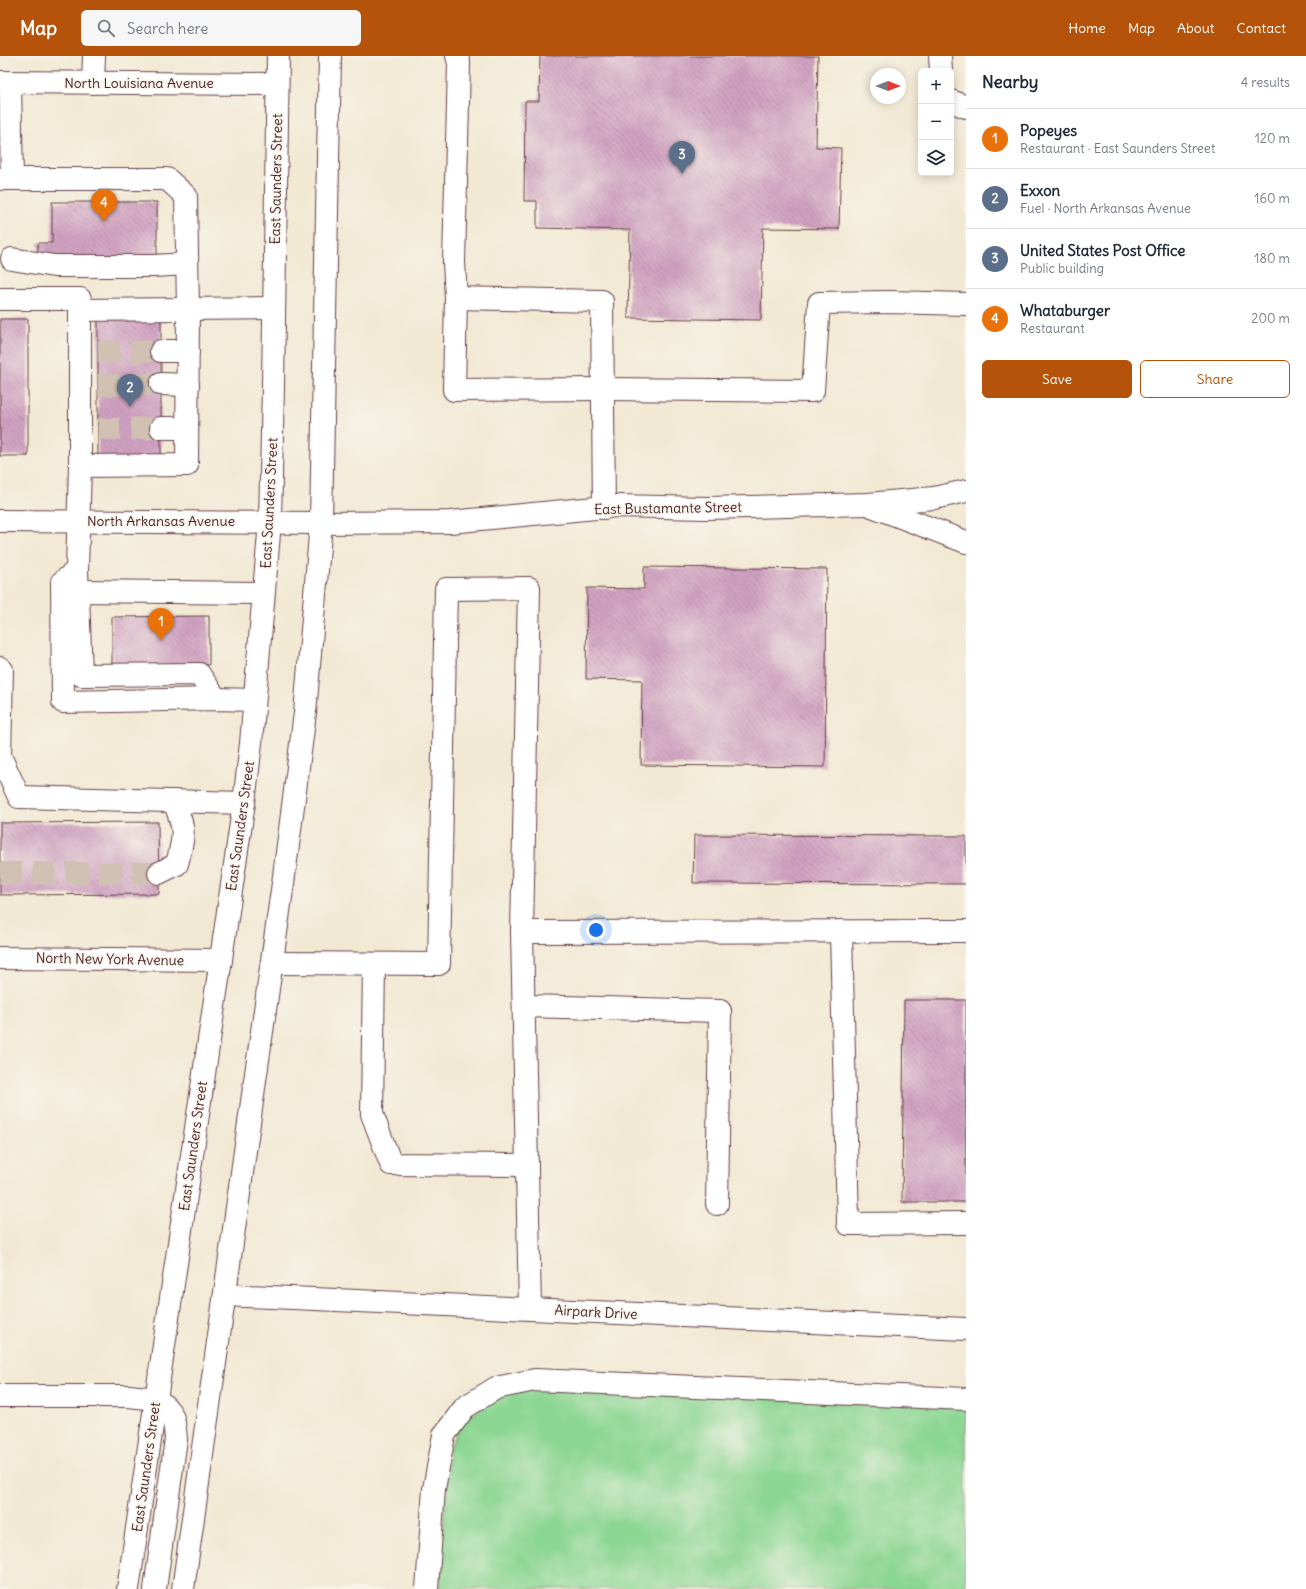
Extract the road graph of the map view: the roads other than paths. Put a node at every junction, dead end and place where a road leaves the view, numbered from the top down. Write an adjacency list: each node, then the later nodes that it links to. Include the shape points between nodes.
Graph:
1 (94, 56): 8 (main road)
2 (278, 56): 9 (main road, East Saunders Street)
3 (330, 56): 35 (main road)
4 (457, 56): 16 (main road, via 459,63 454,262)
5 (940, 56): 6 (main road)
6 (941, 68)
7 (5, 82): 8 (main road, North Louisiana Avenue); 12 (main road)
8 (93, 83): 9 (main road, North Louisiana Avenue)
9 (277, 84): 19 (main road, East Saunders Street)
10 (954, 102): 11 (main road)
11 (966, 107)
12 (6, 179): 14 (main road, via 167,179 186,196)
13 (12, 259): 14 (main road, via 54,266)
14 (187, 264): 18 (main road)
15 (0, 298): 20 (main road, via 80,298)
16 (456, 298): 25 (main road, via 602,301); 25 (main road, via 454,390)
17 (966, 304): 25 (main road, via 820,303 813,391)
18 (188, 308): 19 (main road); 20 (main road); 22 (main road)
19 (274, 308): 34 (main road, East Saunders Street)
20 (80, 310): 28 (main road, via 89,352 89,430)
21 (161, 351): 22 (main road)
22 (188, 351): 24 (main road)
23 (161, 384): 24 (main road)
24 (188, 385): 27 (main road)
25 (603, 389): 31 (main road)
26 (161, 428): 27 (main road)
27 (187, 428): 28 (main road, via 187,465)
28 (80, 466): 33 (main road)
29 (966, 491): 30 (main road, East Bustamante Street, via 934,498)
30 (868, 504): 31 (main road, East Bustamante Street); 36 (main road)
31 (604, 508): 35 (main road, East Bustamante Street, via 450,522)
32 (0, 521): 33 (main road, North Arkansas Avenue)
33 (78, 521): 34 (main road, North Arkansas Avenue); 37 (main road)
34 (270, 522): 35 (main road, North Arkansas Avenue); 38 (main road, East Saunders Street)
35 (321, 523): 50 (main road, via 305,714)
36 (966, 542)
37 (78, 580): 38 (main road); 40 (main road, via 81,675 200,674); 40 (main road, via 62,582 63,702)
38 (263, 593): 41 (main road, East Saunders Street)
39 (0, 668): 42 (main road, via 0,756 19,797)
40 (216, 699): 41 (main road)
41 (254, 700): 43 (main road, East Saunders Street)
42 (174, 801): 43 (main road); 44 (main road, via 184,832 181,848 177,864)
43 (244, 803): 49 (main road, East Saunders Street)
44 (159, 873)
45 (841, 931): 46 (main road); 47 (main road); 55 (main road, via 848,1224)
46 (966, 931)
47 (522, 932): 51 (main road, via 529,588 446,589 439,964); 52 (main road)
48 (0, 958): 49 (main road, North New York Avenue)
49 (221, 960): 60 (main road, East Saunders Street)
50 (272, 964): 51 (main road); 56 (main road)
51 (374, 964): 53 (main road, via 372,1114 391,1164)
52 (524, 1006): 53 (main road); 54 (main road, via 720,1011)
53 (527, 1165): 57 (main road)
54 (717, 1204)
55 (966, 1223)
56 (225, 1295): 57 (main road, Airpark Drive); 64 (main road)
57 (530, 1309): 58 (main road, Airpark Drive)
58 (966, 1329)
59 (0, 1396): 60 (main road, via 129,1396)
60 (156, 1399): 62 (main road, East Saunders Street); 63 (main road, via 167,1407 174,1418 176,1439)
61 (966, 1399): 65 (main road, via 535,1380 496,1388 465,1407 444,1435 434,1488)
62 (128, 1589)
63 (155, 1589)
64 (183, 1589)
65 (427, 1589)

